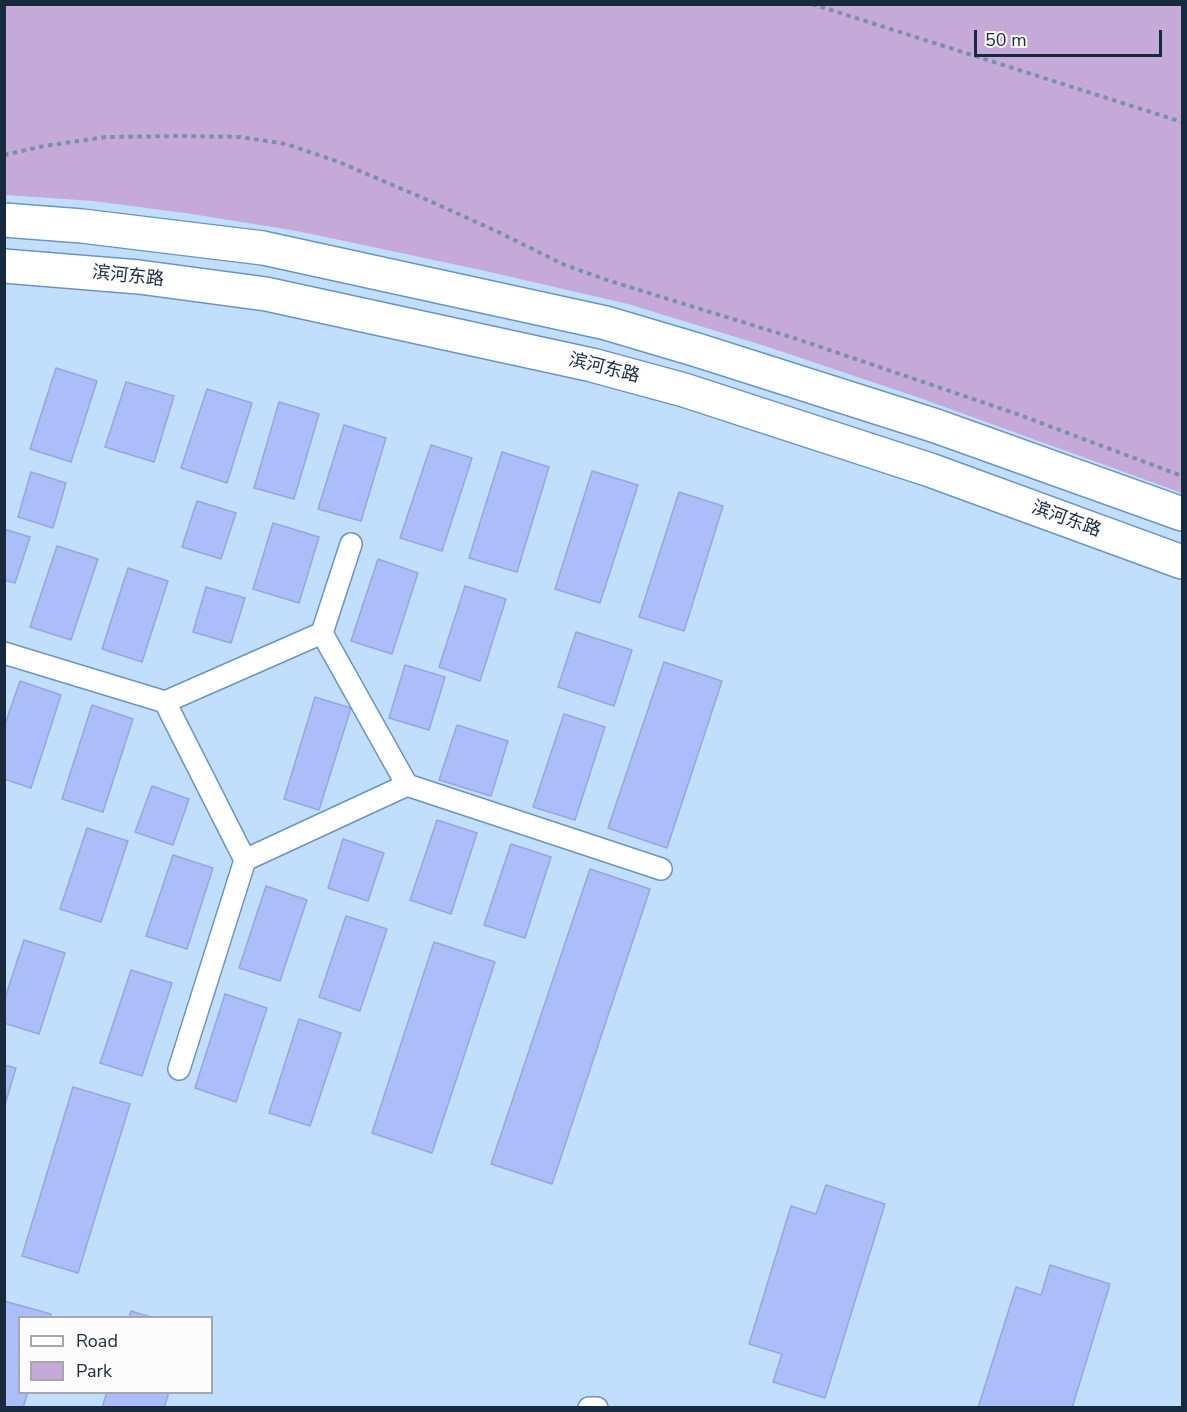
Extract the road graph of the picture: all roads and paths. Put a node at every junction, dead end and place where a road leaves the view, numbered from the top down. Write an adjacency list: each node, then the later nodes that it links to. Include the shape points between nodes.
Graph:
1 (812, 4): 2 (path)
2 (1182, 122)
3 (4, 155): 6 (path, via 106,137 240,137 286,144 423,198 565,265 1017,414)
4 (4, 220): 7 (main road, via 263,248 606,323 936,426)
5 (4, 266): 9 (main road, 滨河东路, via 139,277 266,294 591,365 684,390 930,470)
6 (1182, 476)
7 (1182, 514)
8 (351, 544): 10 (street)
9 (1182, 562)
10 (322, 633): 12 (street); 13 (street)
11 (4, 653): 12 (street)
12 (165, 702): 14 (street)
13 (407, 785): 14 (street); 15 (street)
14 (245, 860): 16 (street)
15 (661, 869)
16 (179, 1069)
17 (590, 1407): 18 (street)
18 (597, 1407)

